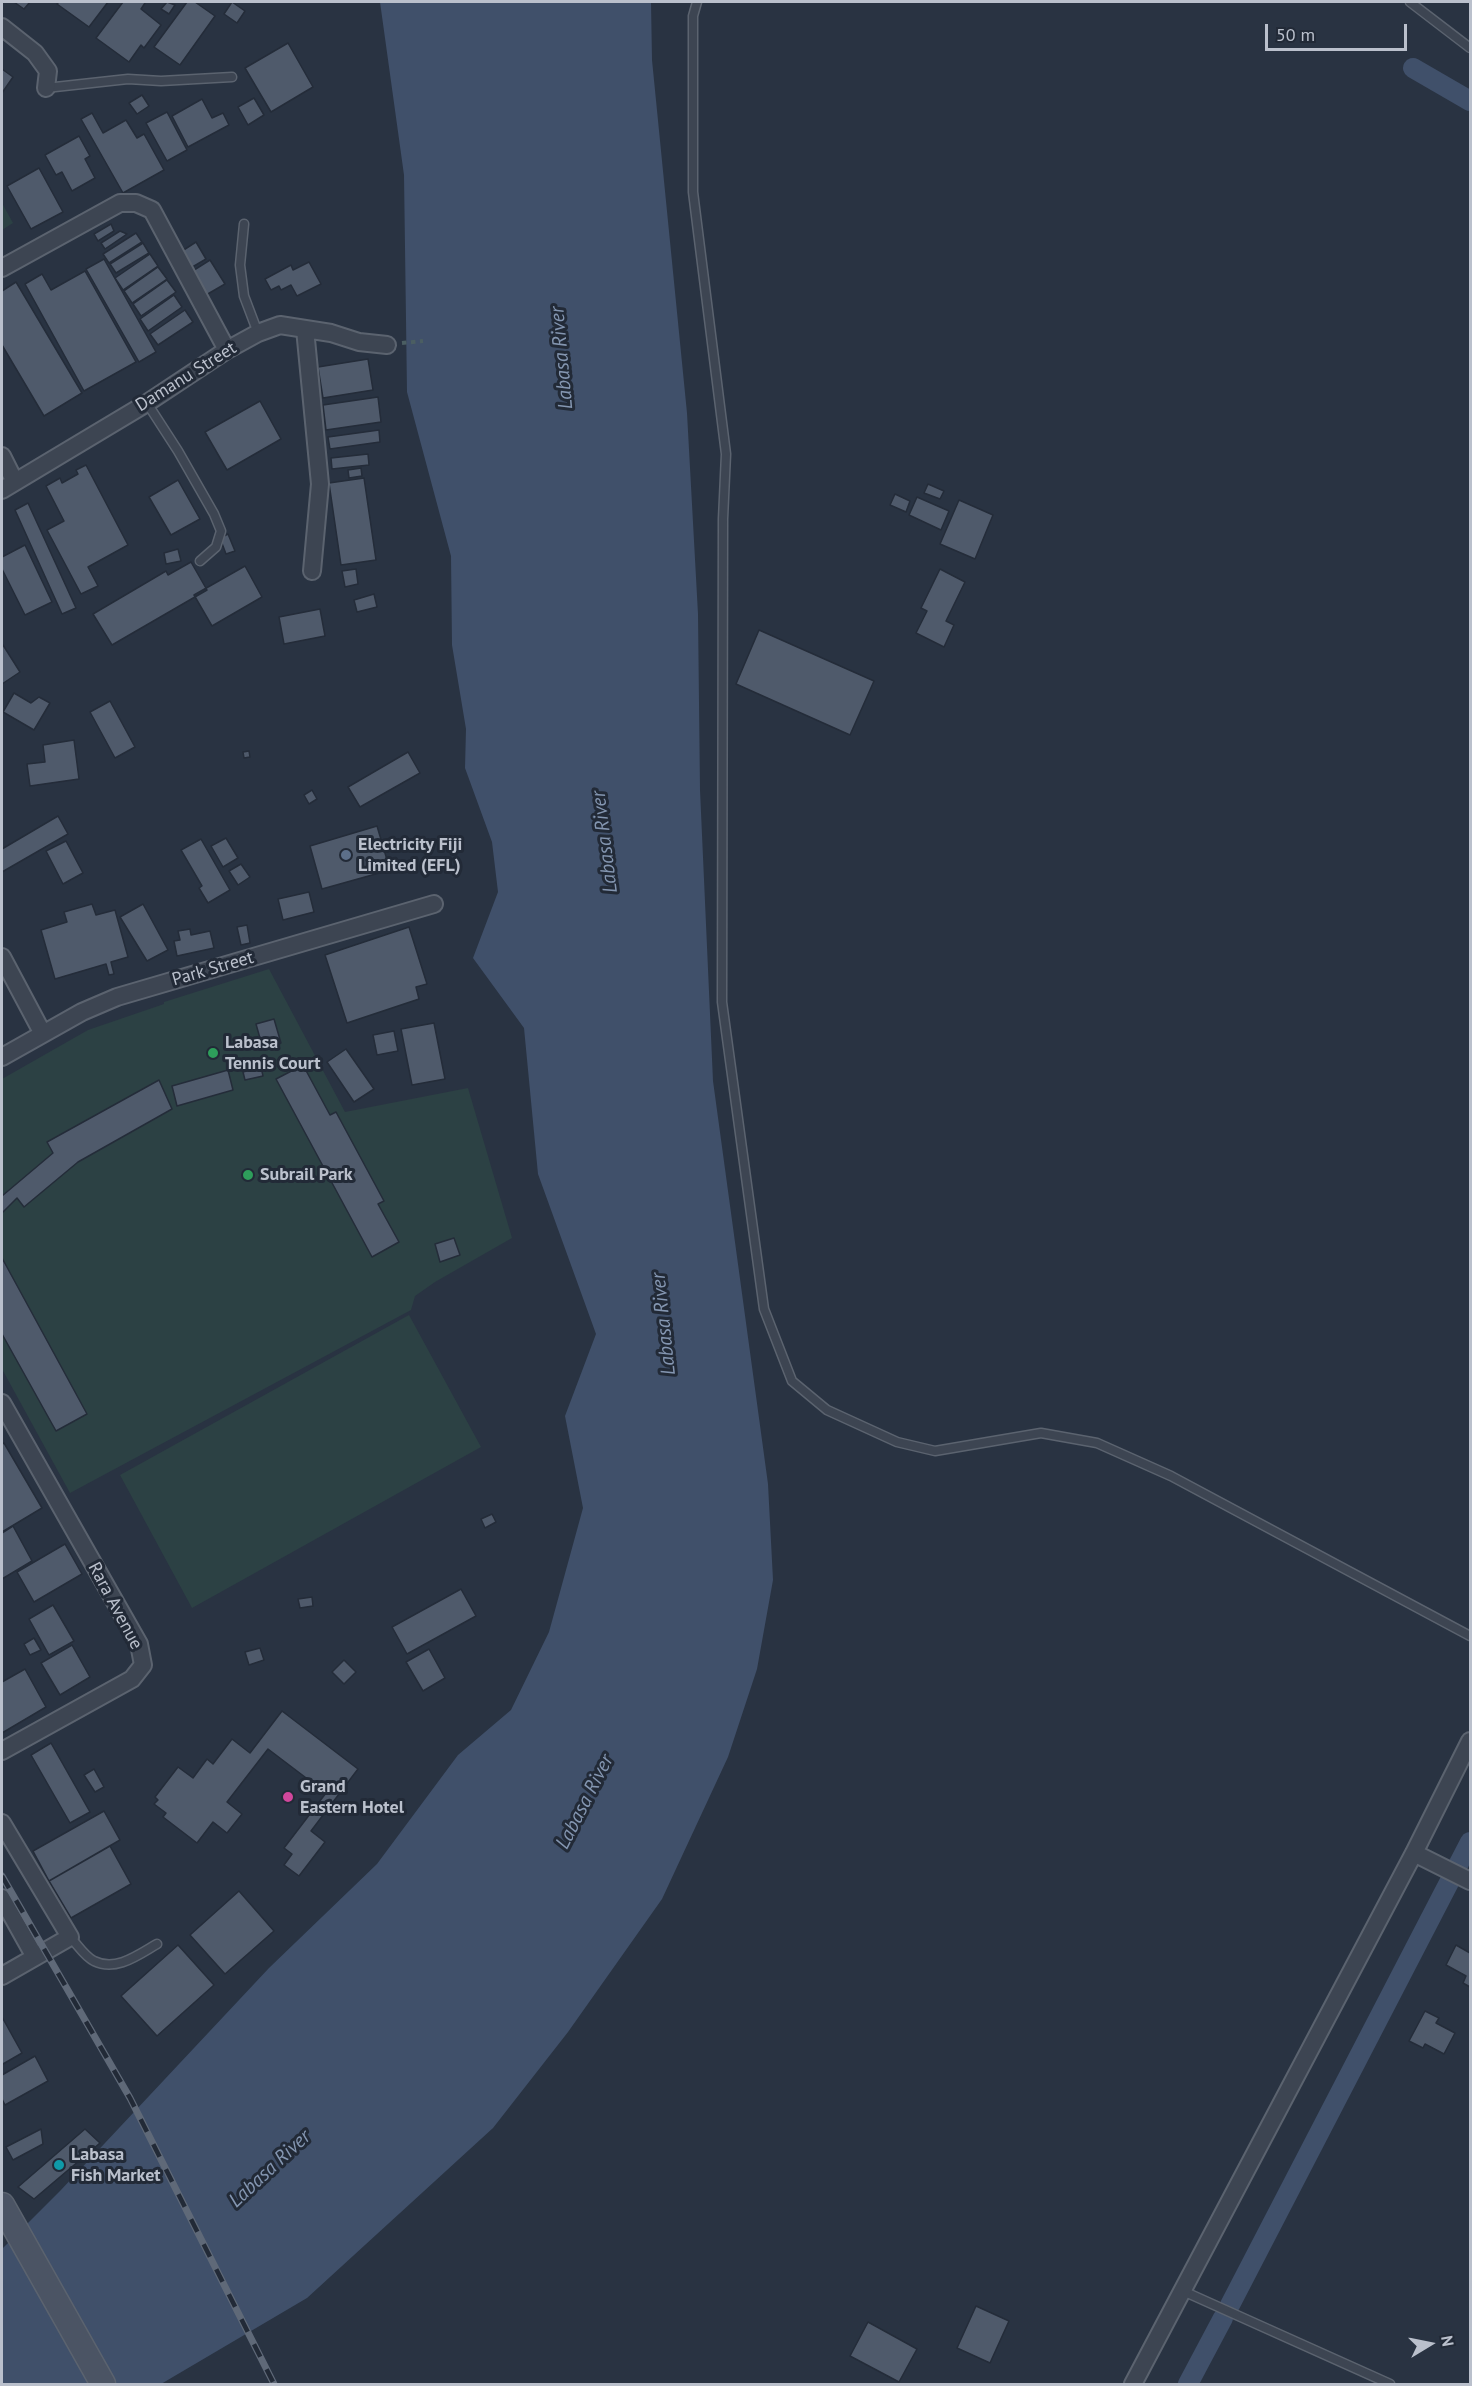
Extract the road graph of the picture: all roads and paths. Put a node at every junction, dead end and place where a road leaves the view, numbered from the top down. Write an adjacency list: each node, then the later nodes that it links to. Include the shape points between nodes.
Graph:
1 (697, 2): 23 (lane, via 693,16 693,192 726,454 722,1002 764,1309 792,1381 827,1410 897,1442 935,1451 1041,1434 1097,1443 1171,1476)
2 (1410, 2): 4 (lane)
3 (2, 27): 6 (street, via 35,53 48,71)
4 (1470, 48)
5 (232, 77): 6 (lane, via 128,79)
6 (46, 88)
7 (244, 224): 10 (lane, via 240,265 244,296)
8 (2, 268): 12 (street, via 120,203 136,203 152,210)
9 (305, 329): 10 (street, Damanu Street, via 280,325); 11 (street, Damanu Street); 17 (street, via 320,484)
10 (258, 333): 12 (street, Damanu Street)
11 (387, 345)
12 (227, 350): 13 (street, Damanu Street)
13 (147, 403): 15 (street, Damanu Street); 16 (lane, via 221,531 216,547)
14 (2, 456): 15 (street)
15 (8, 486)
16 (200, 561)
17 (312, 571)
18 (434, 904): 20 (street, Park Street, via 117,997)
19 (2, 957): 20 (street)
20 (43, 1034): 21 (street, Park Street)
21 (2, 1058)
22 (2, 1403): 25 (street, Rara Avenue, via 139,1644 143,1665 132,1679)
23 (1470, 1636)
24 (1470, 1741): 27 (street)
25 (2, 1751)
26 (2, 1823): 30 (street)
27 (1414, 1853): 28 (street); 35 (street)
28 (1470, 1881)
29 (2, 1898): 32 (street)
30 (70, 1937): 31 (lane, via 92,1961 109,1966 126,1962); 32 (street)
31 (157, 1944)
32 (34, 1957): 33 (street)
33 (2, 1976)
34 (2, 2205): 36 (main road)
35 (1183, 2291): 37 (street); 38 (lane)
36 (103, 2385)
37 (1133, 2385)
38 (1390, 2385)

